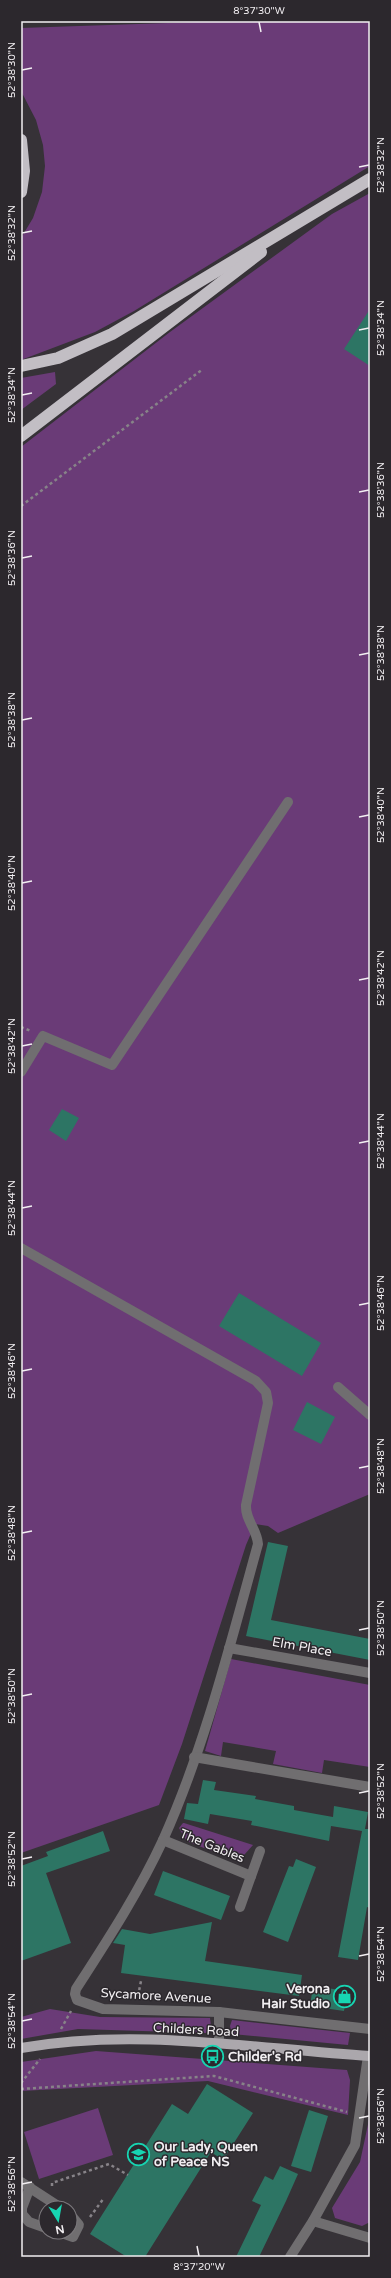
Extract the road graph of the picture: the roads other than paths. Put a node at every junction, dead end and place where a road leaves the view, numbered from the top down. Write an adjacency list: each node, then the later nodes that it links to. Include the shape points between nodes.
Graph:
1 (21, 140): 3 (highway, via 24,171)
2 (370, 179): 4 (highway)
3 (21, 192)
4 (306, 217): 5 (highway, via 112,334 58,358); 6 (highway)
5 (21, 366)
6 (21, 436)
7 (288, 802): 8 (street, via 112,1065 43,1036)
8 (21, 1072)
9 (21, 1248): 12 (street, Sycamore Avenue, via 256,1381 266,1392 268,1403 246,1505 246,1513 258,1536 258,1544)
10 (338, 1387): 11 (street)
11 (370, 1415)
12 (229, 1648): 13 (street, Elm Place); 14 (street, Sycamore Avenue)
13 (370, 1673)
14 (194, 1757): 15 (street); 16 (street, Sycamore Avenue)
15 (370, 1787)
16 (163, 1840): 18 (street, The Gables); 20 (street, Sycamore Avenue, via 116,1925 76,1989 77,2000 103,2009)
17 (260, 1851): 18 (street, The Gables)
18 (251, 1876): 19 (street, The Gables)
19 (240, 1907)
20 (219, 2012): 21 (street, Sycamore Avenue); 22 (street)
21 (370, 2029)
22 (219, 2043): 23 (main road, Childers Road, via 103,2038 53,2042); 24 (main road, Childers Road)
23 (21, 2048)
24 (369, 2056): 27 (street, via 355,2145)
25 (25, 2185): 26 (street); 28 (street, via 22,2214 29,2222)
26 (48, 2200)
27 (313, 2221): 29 (street); 30 (street)
28 (38, 2225)
29 (370, 2238)
30 (290, 2257)

